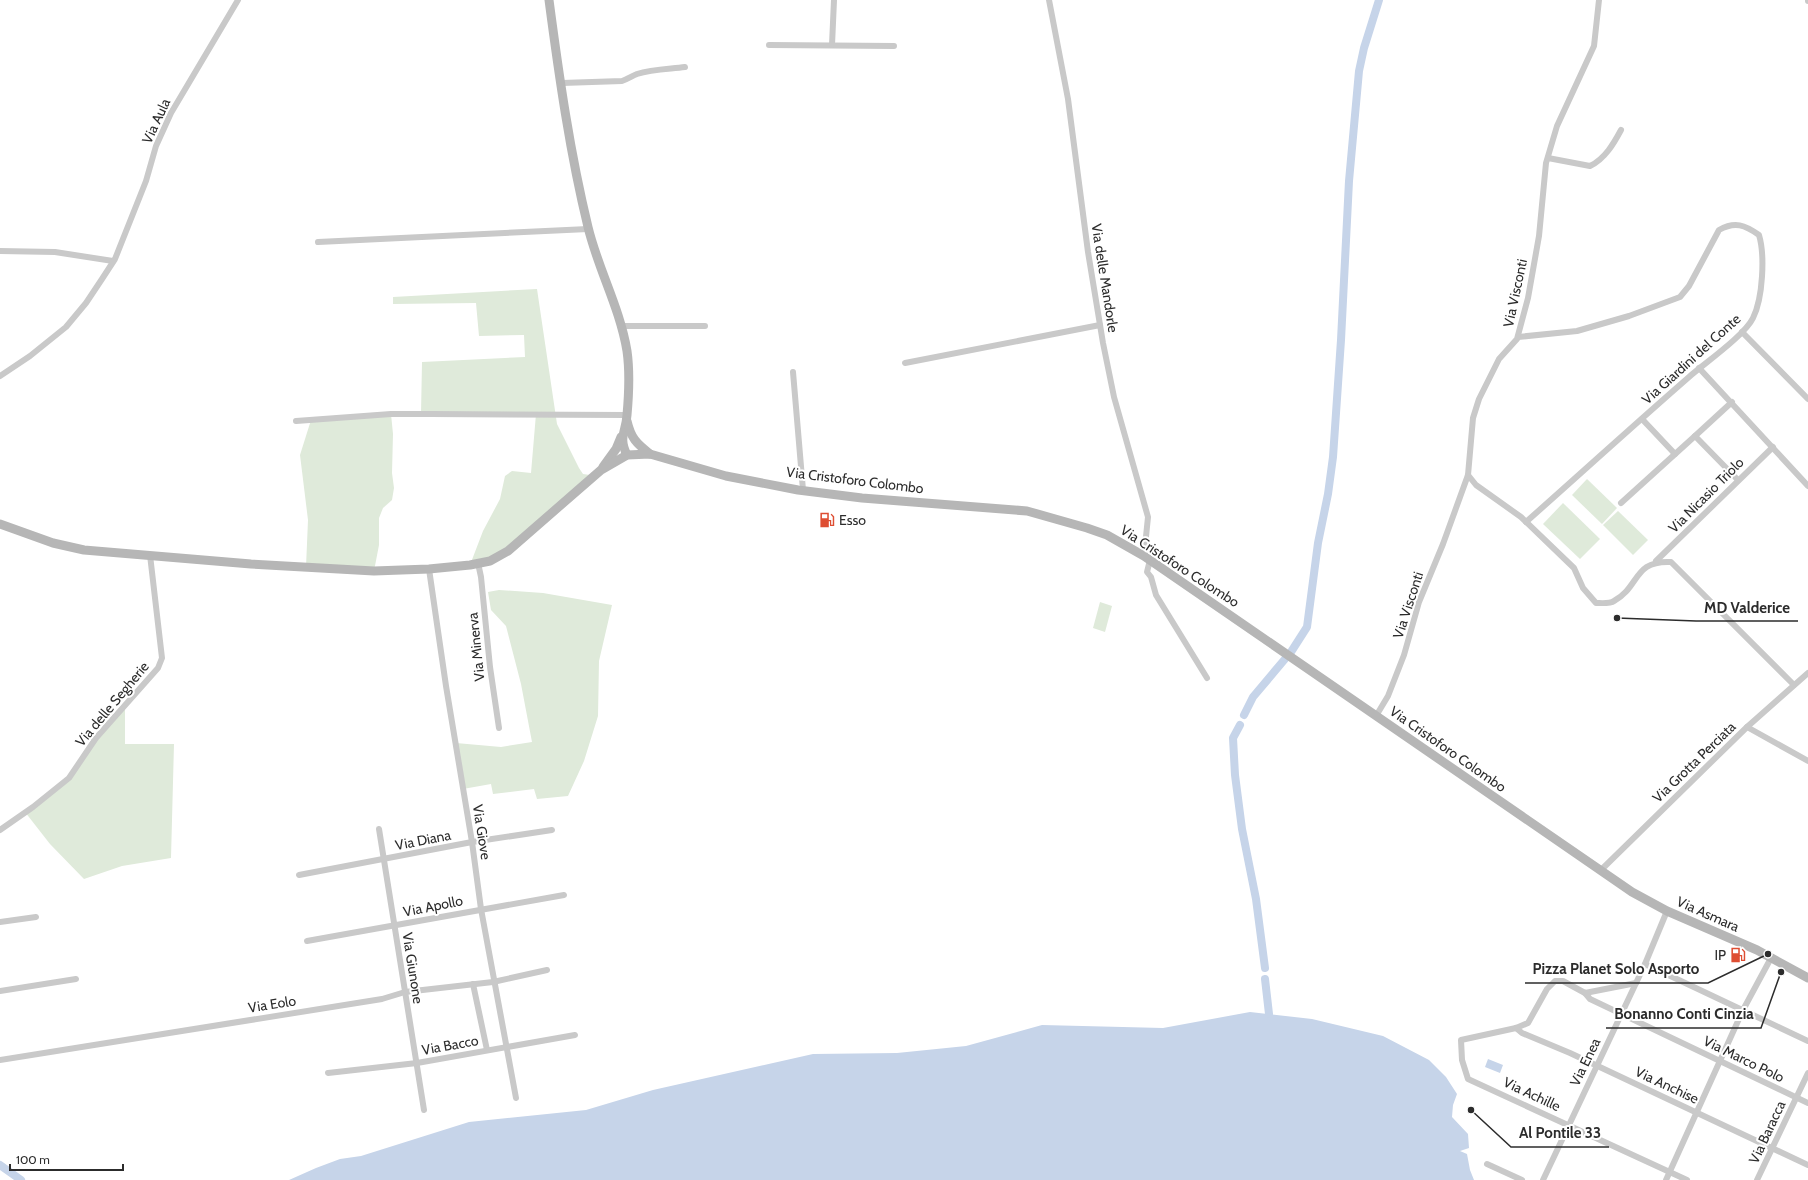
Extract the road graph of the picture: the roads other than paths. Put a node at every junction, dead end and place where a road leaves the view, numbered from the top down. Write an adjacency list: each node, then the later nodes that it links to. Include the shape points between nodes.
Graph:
1 (238, 0): 16 (street, Via Aula, via 171,113)
2 (549, 0): 10 (main road)
3 (834, 0): 7 (street)
4 (1049, 0): 17 (street, Via delle Mandorle, via 1068,99)
5 (1599, 0): 12 (street, Via Visconti, via 1594,46 1557,126)
6 (769, 45): 7 (street)
7 (832, 45): 8 (street)
8 (894, 46)
9 (685, 67): 10 (street, via 635,74 622,81)
10 (562, 83): 13 (main road, via 577,179)
11 (1622, 130): 12 (street, via 1611,148 1590,166)
12 (1548, 158): 21 (street, Via Visconti, via 1539,236)
13 (588, 228): 14 (street); 18 (main road)
14 (318, 242)
15 (0, 251): 16 (street, via 55,252)
16 (113, 261): 25 (street, Via Aula, via 86,303 66,328)
17 (1100, 325): 22 (street); 46 (street, Via delle Mandorle, via 1114,397 1148,517)
18 (620, 326): 19 (street); 28 (main road, via 630,374)
19 (705, 326)
20 (1742, 332): 21 (street, Via Giardini del Conte, via 1753,318 1757,304 1762,275 1762,243 1759,234 1751,229 1728,225 1719,230 1689,286 1680,297 1629,316 1577,331); 23 (street, Via Giardini del Conte); 26 (street)
21 (1518, 337): 38 (street, Via Visconti, via 1499,359 1479,399 1473,418)
22 (905, 363)
23 (1699, 368): 27 (street); 29 (street, Via Giardini del Conte)
24 (794, 372): 41 (street)
25 (0, 376)
26 (1808, 400)
27 (1732, 402): 32 (street); 33 (street)
28 (627, 417): 30 (street, via 414,414); 31 (main road)
29 (1642, 419): 35 (street); 43 (street, Via Giardini del Conte)
30 (296, 421)
31 (626, 435): 34 (main road); 36 (main road, via 622,446); 37 (main road)
32 (1695, 436): 35 (street); 39 (street)
33 (1772, 447): 39 (street, Via Nicasio Triolo); 40 (street)
34 (650, 454): 36 (main road, Via Cristoforo Colombo); 41 (main road, Via Cristoforo Colombo, via 726,476)
35 (1676, 454): 42 (street)
36 (627, 455): 37 (main road)
37 (601, 470): 48 (main road, via 508,551 490,561)
38 (1468, 475): 43 (street, via 1476,485); 53 (street, Via Visconti, via 1419,602 1404,655 1388,696)
39 (1738, 480): 47 (street, Via Nicasio Triolo)
40 (1808, 486)
41 (803, 490): 46 (main road, Via Cristoforo Colombo, via 862,498 1027,511 1066,520 1100,533)
42 (1621, 503)
43 (1526, 522): 47 (street, Via Nicasio Triolo, via 1574,568 1583,588 1596,603 1614,602 1644,568)
44 (0, 524): 45 (main road, via 53,543 84,550)
45 (150, 555): 49 (main road, via 374,571); 58 (street, Via delle Segherie, via 162,658 158,668 96,738 69,778)
46 (1147, 558): 51 (street, Via delle Mandorle, via 1147,572 1156,595); 53 (main road, Via Cristoforo Colombo)
47 (1656, 561): 52 (street, via 1671,562)
48 (478, 563): 49 (main road); 55 (street, Via Minerva)
49 (429, 570): 60 (street, Via Giove)
50 (1808, 673): 52 (street, Via Grotta Perciata)
51 (1207, 678)
52 (1794, 685): 54 (street, Via Grotta Perciata)
53 (1376, 716): 62 (main road, Via Cristoforo Colombo)
54 (1747, 727): 56 (street); 62 (street, Via Grotta Perciata)
55 (499, 728)
56 (1808, 761)
57 (379, 829): 61 (street, Via Giunone)
58 (0, 830)
59 (552, 830): 60 (street, Via Diana)
60 (472, 842): 61 (street, Via Diana); 65 (street, Via Giove)
61 (384, 859): 63 (street, Via Diana); 69 (street, Via Giunone)
62 (1600, 871): 66 (main road, Via Asmara)
63 (299, 875)
64 (564, 895): 65 (street, Via Apollo)
65 (481, 909): 69 (street, Via Apollo); 76 (street, Via Giove)
66 (1666, 911): 71 (main road, Via Asmara); 72 (street, Via Enea)
67 (36, 917): 68 (street)
68 (0, 922)
69 (394, 926): 70 (street, Via Apollo); 80 (street, Via Giunone)
70 (307, 941)
71 (1771, 958): 74 (main road, Via Asmara); 82 (street)
72 (1645, 964): 77 (street, Via Enea); 82 (street)
73 (547, 970): 76 (street, Via Eolo)
74 (1808, 978)
75 (76, 979): 79 (street)
76 (493, 982): 78 (street, Via Eolo); 87 (street, Via Giove)
77 (1636, 983): 81 (street); 83 (street, Via Enea)
78 (473, 984): 80 (street, Via Eolo); 88 (street)
79 (0, 991)
80 (405, 992): 89 (street, Via Eolo, via 375,1000); 91 (street, Via Giunone)
81 (1585, 993): 83 (street, Via Marco Polo, via 1590,999); 84 (street, Via Marco Polo, via 1563,982 1555,981 1547,989 1528,1024)
82 (1743, 1010): 86 (street); 90 (street)
83 (1621, 1015): 90 (street, Via Marco Polo); 92 (street, Via Enea)
84 (1516, 1028): 92 (street, Via Anchise, via 1522,1033); 100 (street, Via Achille, via 1461,1040 1462,1060 1468,1079)
85 (575, 1035): 87 (street, Via Bacco)
86 (1808, 1041)
87 (507, 1046): 88 (street, Via Bacco); 96 (street, Via Giove)
88 (487, 1050): 91 (street, Via Bacco)
89 (0, 1060)
90 (1721, 1060): 95 (street, Via Marco Polo); 99 (street)
91 (417, 1063): 94 (street, Via Bacco); 98 (street, Via Giunone)
92 (1596, 1065): 99 (street, Via Anchise); 100 (street, Via Enea)
93 (1808, 1072): 95 (street, Via Baracca)
94 (328, 1073)
95 (1796, 1097): 97 (street, Via Marco Polo); 101 (street, Via Baracca)
96 (516, 1098)
97 (1808, 1103)
98 (424, 1110)
99 (1697, 1112): 101 (street, Via Anchise); 104 (street)
100 (1568, 1125): 104 (street, Via Achille); 106 (street, Via Enea)
101 (1773, 1148): 103 (street, Via Anchise); 109 (street, Via Baracca)
102 (1487, 1164): 105 (street)
103 (1808, 1165)
104 (1670, 1172): 107 (street); 108 (street, Via Achille)
105 (1522, 1180)
106 (1543, 1180)
107 (1666, 1180)
108 (1687, 1180)
109 (1757, 1180)

